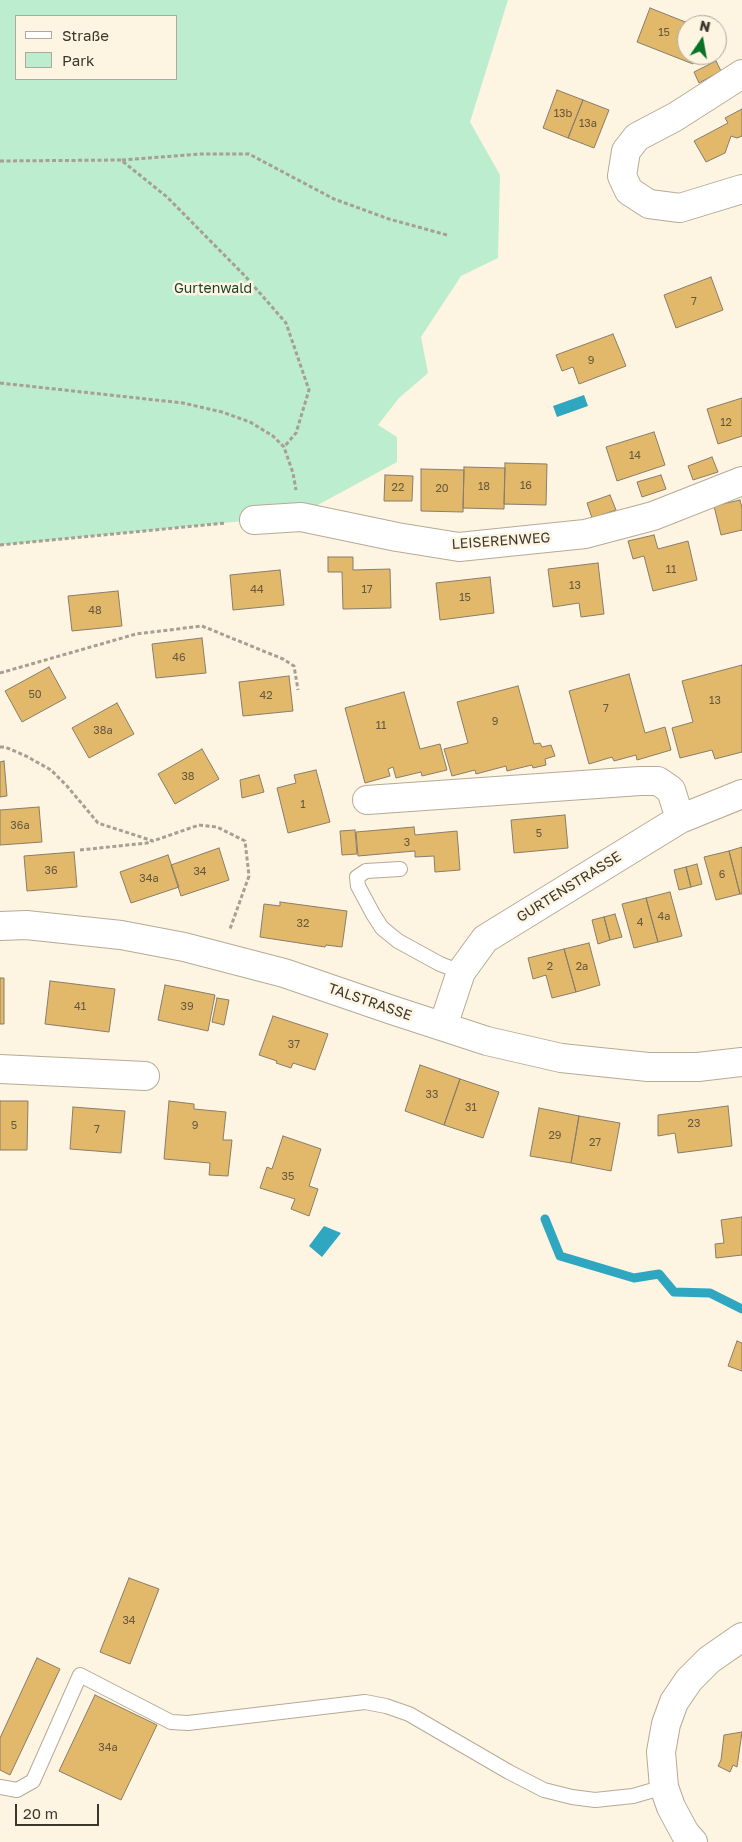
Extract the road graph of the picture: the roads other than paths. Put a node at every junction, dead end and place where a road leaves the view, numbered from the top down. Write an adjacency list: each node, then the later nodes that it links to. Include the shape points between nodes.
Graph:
1 (742, 74): 2 (street, via 637,137 626,151 622,176 629,191 649,204 680,208)
2 (742, 189)
3 (742, 481): 4 (street, LEISERENWEG, via 654,516 585,534 459,547 301,516)
4 (254, 520)
5 (742, 794): 7 (street, GURTENSTRASSE)
6 (366, 800): 7 (street, via 658,781 671,790)
7 (680, 819): 10 (street, GURTENSTRASSE, via 485,939)
8 (400, 870): 10 (lane, via 366,871 357,877 358,886 373,914 382,928 398,940)
9 (0, 926): 11 (street, TALSTRASSE, via 26,925 121,935 184,947 284,973)
10 (461, 972): 11 (street, GURTENSTRASSE)
11 (443, 1026): 12 (street, TALSTRASSE, via 487,1041 560,1058 648,1067 698,1067)
12 (742, 1062)
13 (0, 1069): 14 (street)
14 (145, 1076)
15 (742, 1638): 16 (street, via 709,1660 689,1680 674,1702 661,1752)
16 (664, 1786): 17 (lane, via 633,1796 594,1800 544,1790 409,1714 365,1702 188,1723 171,1722 80,1675 33,1781 17,1790); 18 (street, via 670,1807)
17 (0, 1787)
18 (693, 1842)

